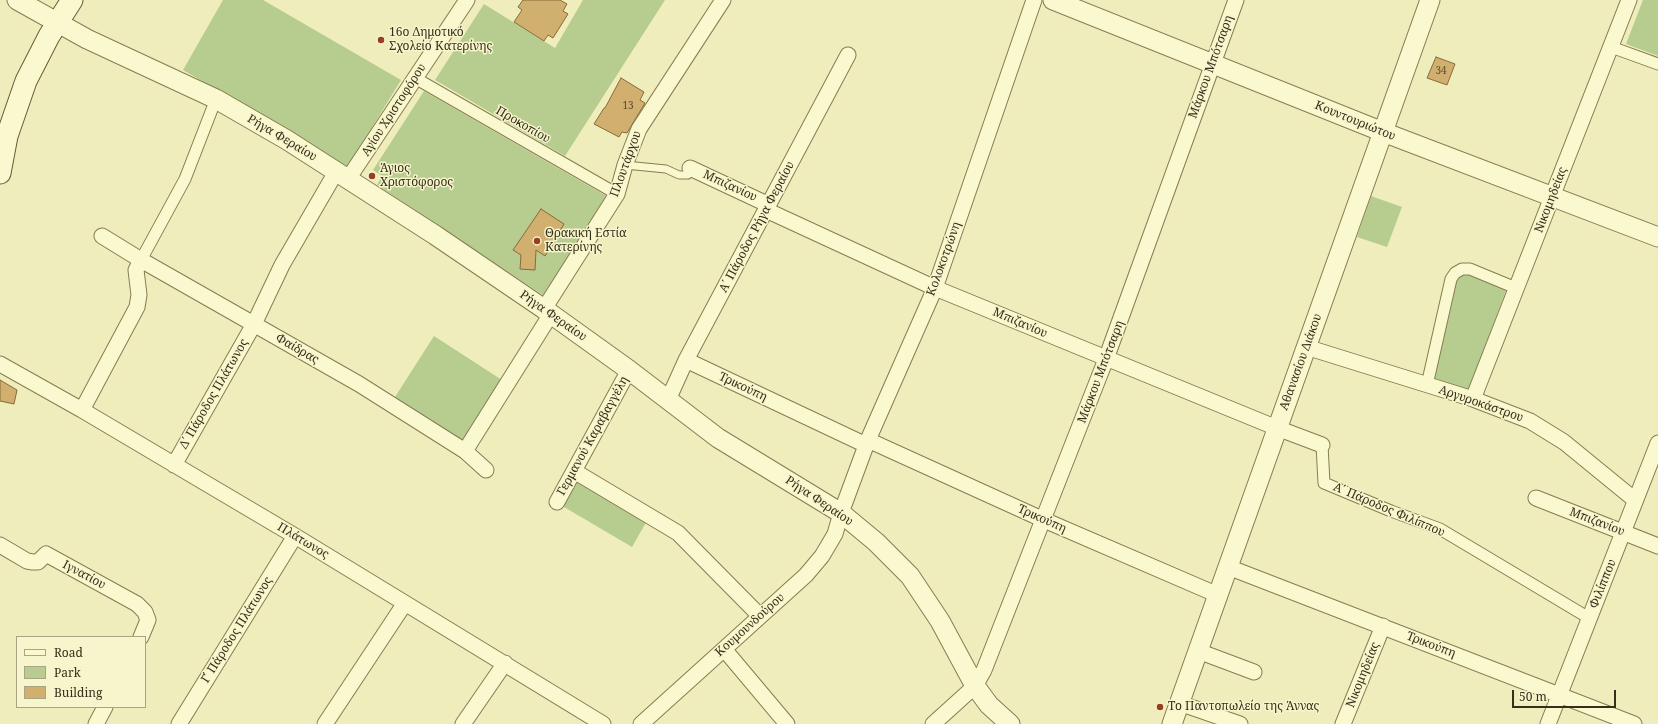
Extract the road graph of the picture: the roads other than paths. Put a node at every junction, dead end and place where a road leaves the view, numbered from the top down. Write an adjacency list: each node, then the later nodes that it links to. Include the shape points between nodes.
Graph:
1 (17, 0): 10 (street, Ρήγα Φεραίου)
2 (72, 0): 10 (main road)
3 (467, 0): 15 (street, Αγίου Χριστοφόρου)
4 (723, 0): 18 (street, Πλουτάρχου, via 639,129)
5 (1034, 0): 28 (street, Κολοκοτρώνη)
6 (1053, 0): 13 (street, Κουντουριώτου)
7 (1236, 0): 13 (street, Μάρκου Μπότσαρη)
8 (1430, 0): 17 (street, Αθανασίου Διάκου)
9 (1629, 0): 11 (street, Νικομηδείας)
10 (57, 22): 16 (street, Ρήγα Φεραίου); 20 (main road, via 37,59 16,108)
11 (1611, 47): 14 (street); 23 (street, Νικομηδείας)
12 (848, 55): 24 (street, Α΄ Πάροδος Ρήγα Φεραίου)
13 (1212, 64): 17 (street, Κουντουριώτου); 33 (street, Μάρκου Μπότσαρη)
14 (1658, 64)
15 (415, 78): 21 (street, Αγίου Χριστοφόρου); 22 (street, Προκοπίου)
16 (216, 99): 21 (street, Ρήγα Φεραίου); 27 (street, via 185,179)
17 (1383, 132): 23 (street, Κουντουριώτου); 32 (street, Αθανασίου Διάκου)
18 (625, 165): 19 (lane, via 666,169 679,174 688,174); 22 (street, Πλουτάρχου)
19 (693, 169): 24 (street, Μπιζανίου)
20 (0, 171)
21 (342, 175): 30 (street, Ρήγα Φεραίου); 31 (street, Αγίου Χριστοφόρου, via 282,265)
22 (617, 194): 30 (street, Πλουτάρχου)
23 (1552, 196): 26 (street, Κουντουριώτου); 29 (street, Νικομηδείας)
24 (768, 207): 28 (street, Μπιζανίου); 34 (street, Α΄ Πάροδος Ρήγα Φεραίου)
25 (102, 236): 27 (street, Φαίδρας)
26 (1658, 237)
27 (141, 260): 31 (street, Φαίδρας); 40 (street, via 136,270 139,295 137,307)
28 (935, 288): 33 (street, Μπιζανίου); 42 (street, Κολοκοτρώνη)
29 (1516, 288): 37 (street, via 1470,269 1462,269 1455,273 1451,279); 38 (street, Νικομηδείας)
30 (547, 312): 36 (street, Ρήγα Φεραίου); 45 (street, Πλουτάρχου)
31 (254, 324): 45 (street, Φαίδρας, via 359,384); 46 (street, Δ΄ Πάροδος Πλάτωνος)
32 (1306, 347): 37 (street, Αργυροκάστρου); 41 (street, Αθανασίου Διάκου)
33 (1106, 359): 41 (street, Μπιζανίου); 53 (street, Μάρκου Μπότσαρη)
34 (686, 360): 39 (street, Α΄ Πάροδος Ρήγα Φεραίου); 42 (street, Τρικούπη)
35 (0, 364): 40 (street, Πλάτωνος)
36 (629, 370): 39 (street, Ρήγα Φεραίου); 48 (street, Γερμανού Καραβαγγέλη)
37 (1427, 385): 38 (street, Αργυροκάστρου)
38 (1473, 399): 50 (street, Αργυροκάστρου, via 1530,421 1564,442)
39 (668, 400): 52 (street, Ρήγα Φεραίου, via 718,438)
40 (82, 410): 46 (street, Πλάτωνος)
41 (1277, 428): 44 (street, Α΄ Πάροδος Φιλίππου); 58 (street, Αθανασίου Διάκου)
42 (867, 443): 52 (street, Κολοκοτρώνη); 53 (street, Τρικούπη)
43 (1658, 443): 50 (street, Φιλίππου)
44 (1322, 445): 62 (street, Α΄ Πάροδος Φιλίππου, via 1324,483 1440,530)
45 (465, 451): 47 (street, Φαίδρας)
46 (174, 464): 55 (street, Πλάτωνος)
47 (486, 470)
48 (574, 471): 51 (street, Γερμανού Καραβαγγέλη); 61 (street, via 678,533)
49 (1536, 498): 54 (street, Μπιζανίου)
50 (1636, 500): 54 (street, Φιλίππου)
51 (557, 502)
52 (841, 513): 61 (street, Κουμουνδούρου, via 835,534 822,556 806,575); 69 (street, Ρήγα Φεραίου, via 876,542 910,576 940,621)
53 (1044, 520): 59 (street, Τρικούπη); 69 (street, Μάρκου Μπότσαρη, via 984,670)
54 (1623, 532): 57 (street, Μπιζανίου); 62 (street, Φιλίππου)
55 (295, 536): 60 (street, Πλάτωνος); 74 (street, Γ΄ Πάροδος Πλάτωνος)
56 (0, 545): 64 (street, Ιγνατίου, via 27,561 38,562 46,554 137,604 145,612 148,620)
57 (1658, 546)
58 (1228, 567): 59 (street, Αθανασίου Διάκου); 63 (street, Τρικούπη)
59 (1218, 595): 66 (street, Αθανασίου Διάκου)
60 (405, 603): 67 (street, Πλάτωνος); 75 (street)
61 (760, 616): 65 (street, Κουμουνδούρου)
62 (1589, 618): 70 (street, Φιλίππου)
63 (1383, 626): 70 (street, Τρικούπη); 84 (street, Νικομηδείας)
64 (141, 636)
65 (724, 649): 78 (street, Κουμουνδούρου); 79 (street)
66 (1198, 651): 68 (street); 71 (street, Αθανασίου Διάκου)
67 (505, 663): 76 (street); 77 (street, Πλάτωνος)
68 (1254, 672)
69 (975, 686): 80 (street, Μάρκου Μπότσαρη); 81 (street, Ρήγα Φεραίου, via 989,705)
70 (1559, 694): 85 (street, Φιλίππου); 86 (street, Τρικούπη)
71 (1179, 703): 82 (street, Αθανασίου Διάκου); 83 (street)
72 (104, 708): 73 (street)
73 (96, 724)
74 (179, 724)
75 (325, 724)
76 (463, 724)
77 (602, 724)
78 (641, 724)
79 (787, 724)
80 (933, 724)
81 (1010, 724)
82 (1172, 724)
83 (1240, 724)
84 (1343, 724)
85 (1548, 724)
86 (1634, 724)

